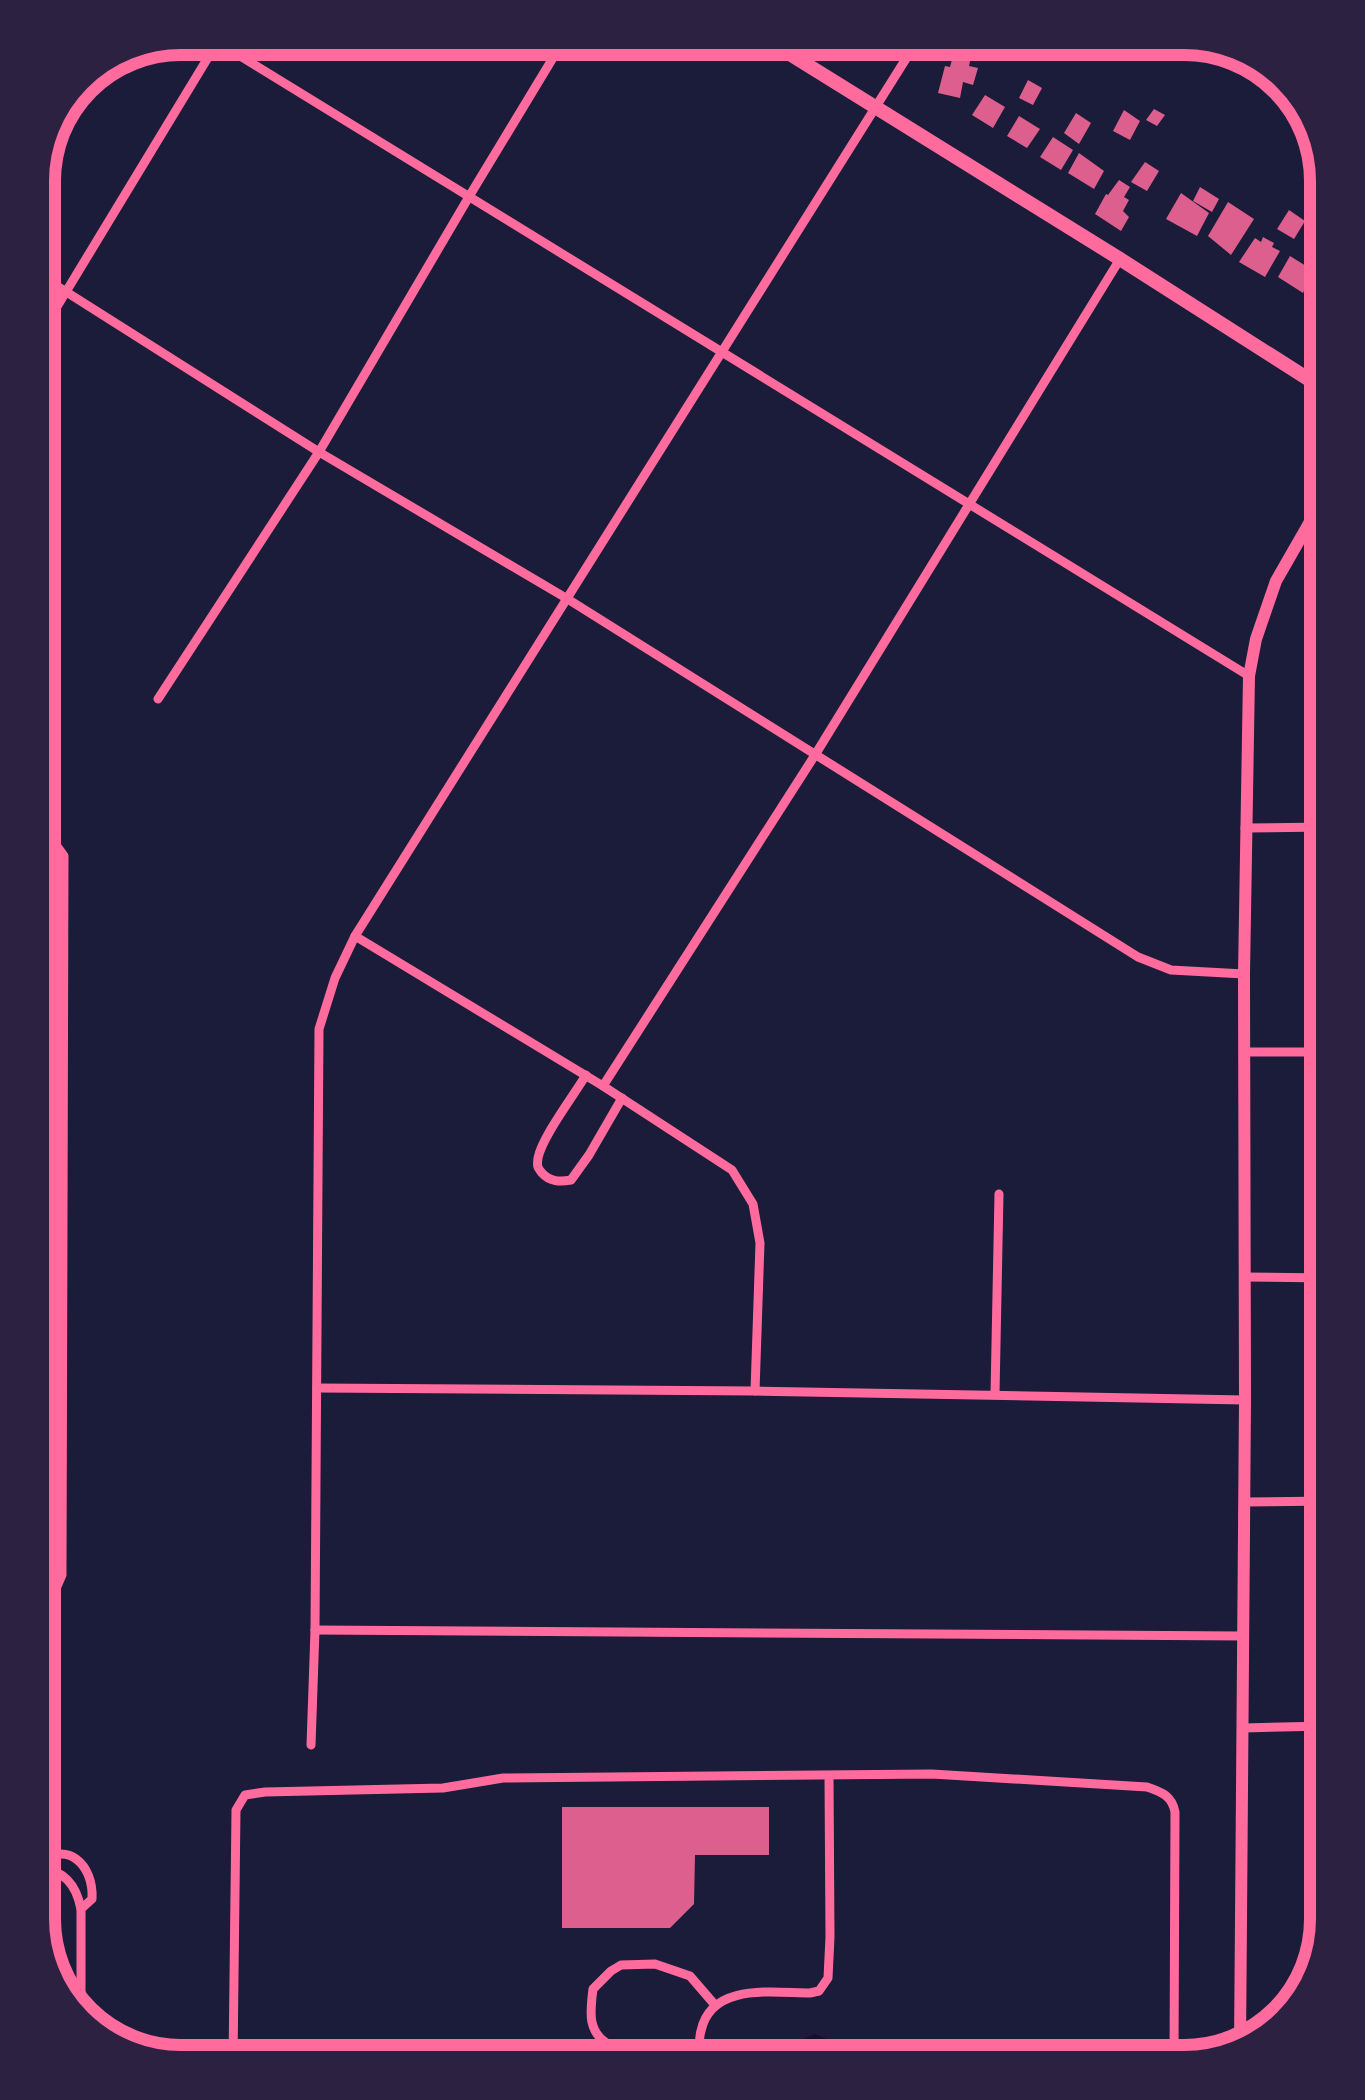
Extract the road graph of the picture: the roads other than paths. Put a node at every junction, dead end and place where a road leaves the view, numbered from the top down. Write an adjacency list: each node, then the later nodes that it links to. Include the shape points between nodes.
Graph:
1 (205, 55): 10 (street)
2 (240, 55): 7 (street)
3 (555, 55): 7 (street)
4 (792, 55): 6 (main road)
5 (908, 55): 6 (street)
6 (876, 107): 8 (main road); 12 (street)
7 (470, 195): 12 (street); 14 (street)
8 (1120, 259): 13 (main road); 15 (street)
9 (55, 285): 10 (street)
10 (67, 292): 11 (street); 14 (street)
11 (55, 311)
12 (723, 352): 15 (street); 17 (street)
13 (1310, 380)
14 (319, 452): 17 (street); 19 (street)
15 (968, 503): 18 (street); 20 (street)
16 (1310, 523): 18 (main road, via 1276,582)
17 (566, 598): 20 (street); 24 (street)
18 (1248, 676): 22 (main road)
19 (158, 699)
20 (814, 755): 25 (street, via 1138,957 1172,970); 29 (street)
21 (1310, 827): 22 (street)
22 (1246, 828): 25 (main road)
23 (55, 844): 40 (street, via 64,856 62,1575)
24 (355, 936): 28 (street); 34 (street, via 319,1029)
25 (1244, 974): 26 (main road)
26 (1246, 1052): 27 (street); 32 (main road)
27 (1310, 1052)
28 (586, 1075): 29 (street); 30 (street, via 538,1156 545,1178 571,1180)
29 (604, 1086): 30 (street)
30 (622, 1098): 35 (street, via 732,1170 753,1204 760,1243)
31 (999, 1194): 36 (street)
32 (1246, 1277): 33 (street); 37 (main road)
33 (1310, 1278)
34 (317, 1388): 35 (street); 41 (street)
35 (754, 1391): 36 (street)
36 (995, 1394): 37 (street)
37 (1246, 1400): 39 (main road)
38 (1310, 1501): 39 (street)
39 (1244, 1502): 42 (main road)
40 (55, 1590)
41 (315, 1630): 42 (street); 45 (street)
42 (1242, 1636): 44 (main road)
43 (1310, 1726): 44 (street)
44 (1242, 1728): 52 (main road)
45 (311, 1746)
46 (829, 1776): 51 (street, via 828,1978 819,1991 747,1993); 53 (street, via 502,1778 442,1788 245,1795 236,1810); 55 (street, via 932,1774 1147,1787 1173,1801)
47 (55, 1856): 49 (street, via 80,1860 89,1872 92,1898)
48 (55, 1872): 49 (street, via 66,1876)
49 (81, 1909): 50 (street)
50 (81, 1996)
51 (716, 2005): 54 (street, via 706,2015); 54 (street, via 690,1976 655,1964 622,1965 593,1989 592,2024 602,2041)
52 (1240, 2031)
53 (232, 2045)
54 (700, 2045)
55 (1174, 2045)

